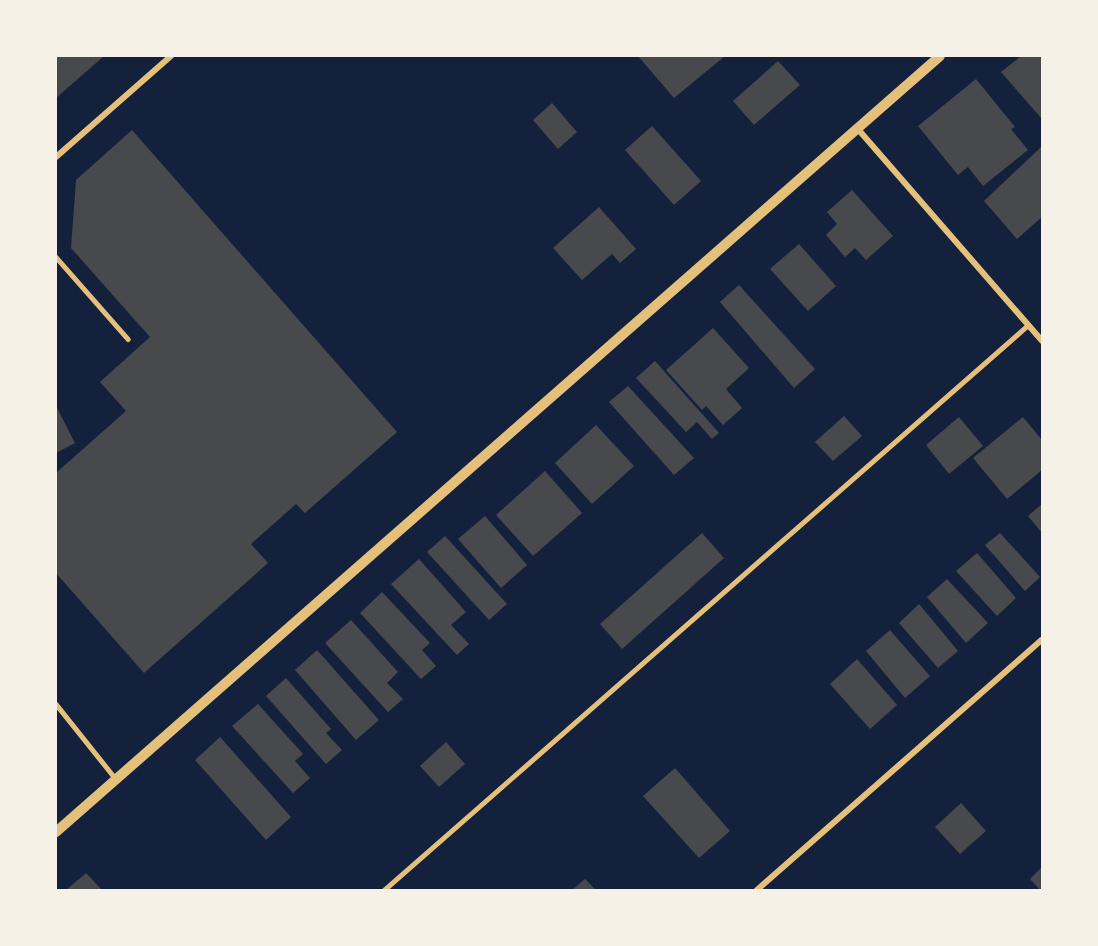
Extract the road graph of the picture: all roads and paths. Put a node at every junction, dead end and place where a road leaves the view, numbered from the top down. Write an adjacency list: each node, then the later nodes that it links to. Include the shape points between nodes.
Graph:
1 (171, 56): 4 (street)
2 (940, 56): 3 (street)
3 (857, 128): 6 (street); 11 (street)
4 (56, 157)
5 (56, 257): 7 (lane)
6 (1028, 325): 8 (street); 13 (lane)
7 (128, 339)
8 (1042, 341)
9 (1042, 640): 14 (street)
10 (56, 704): 11 (lane)
11 (115, 778): 12 (street)
12 (56, 832)
13 (384, 891)
14 (758, 891)

